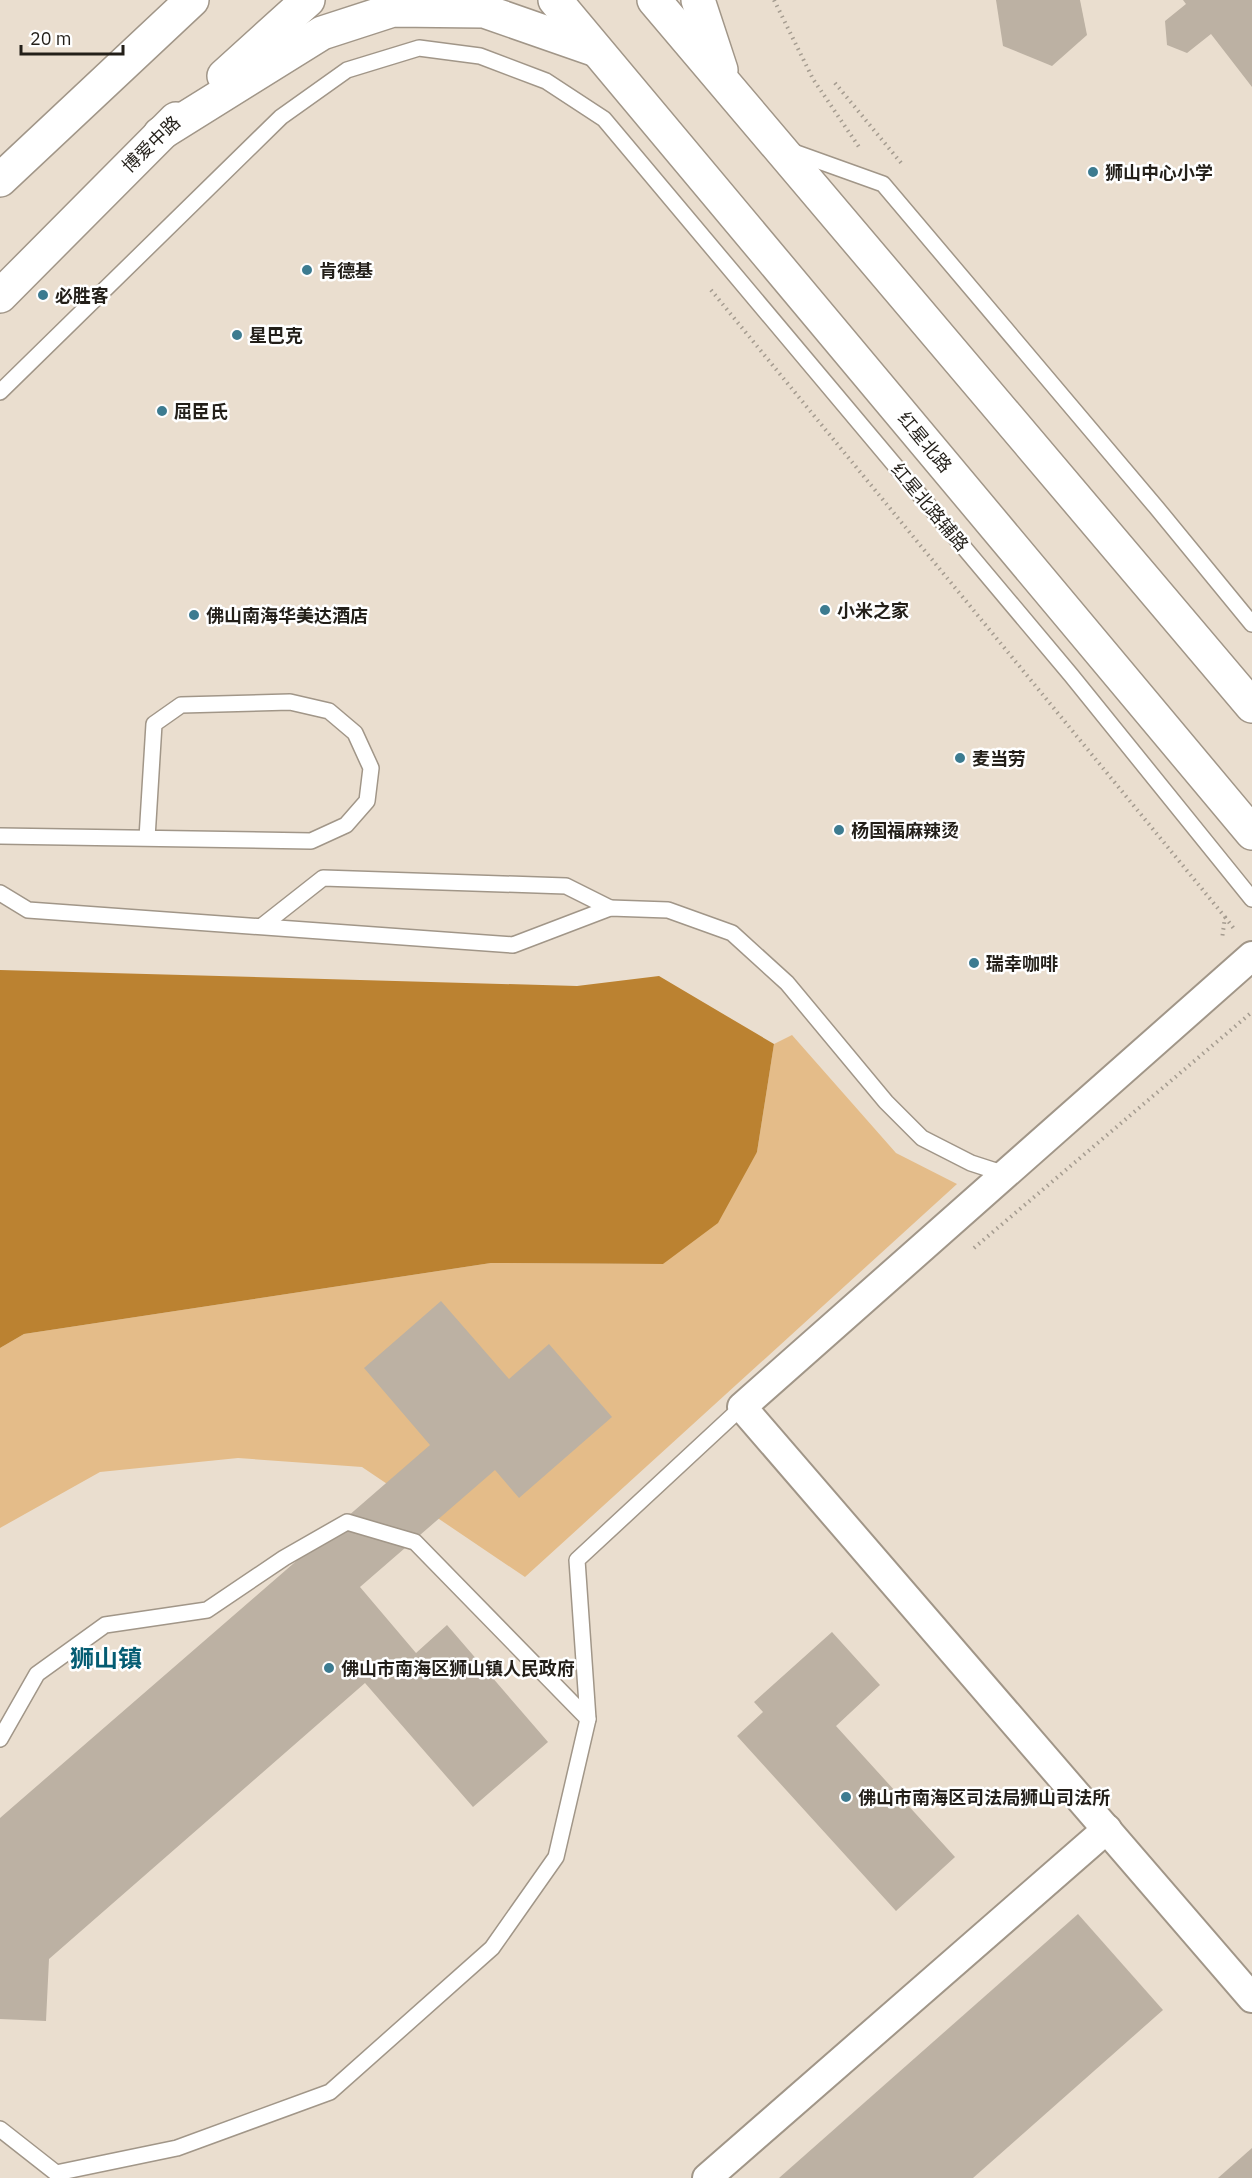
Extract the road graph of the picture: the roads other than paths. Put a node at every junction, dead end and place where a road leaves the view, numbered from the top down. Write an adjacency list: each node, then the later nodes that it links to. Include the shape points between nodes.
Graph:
1 (192, 0): 10 (main road)
2 (308, 0): 8 (main road, 博爱中路)
3 (555, 0): 6 (main road, 红星北路)
4 (654, 0): 7 (main road)
5 (698, 0): 7 (main road)
6 (597, 50): 8 (main road, via 484,10 393,10 322,33); 15 (main road, 红星北路)
7 (726, 86): 9 (main road)
8 (160, 134): 11 (main road, 博爱中路)
9 (775, 145): 13 (lane, via 883,184); 14 (main road)
10 (0, 180)
11 (0, 296)
12 (0, 392): 19 (lane, 红星北路辅路, via 282,117 347,70 419,48 480,56 546,81 604,119 1071,675)
13 (1252, 624)
14 (1252, 706)
15 (1252, 833)
16 (0, 836): 17 (lane)
17 (147, 838): 17 (lane, via 154,724 181,705 290,702 329,711 355,733 371,768 367,801 346,825 311,841)
18 (0, 893): 21 (lane, via 28,910)
19 (1252, 899)
20 (609, 908): 21 (lane, via 513,945); 21 (lane, via 566,886 323,878); 23 (lane, via 668,910 732,933 787,983 886,1102 922,1138 971,1163)
21 (262, 927)
22 (1252, 956): 23 (street)
23 (1005, 1174): 24 (street)
24 (742, 1407): 25 (lane, via 577,1560); 27 (street)
25 (588, 1719): 26 (lane, via 415,1542 347,1522 284,1558 207,1610 105,1625 37,1674); 29 (lane, via 556,1857 492,1948 330,2092 177,2148 56,2172)
26 (0, 1739)
27 (1107, 1829): 28 (street); 30 (street)
28 (1252, 1998)
29 (0, 2129)
30 (707, 2178)

